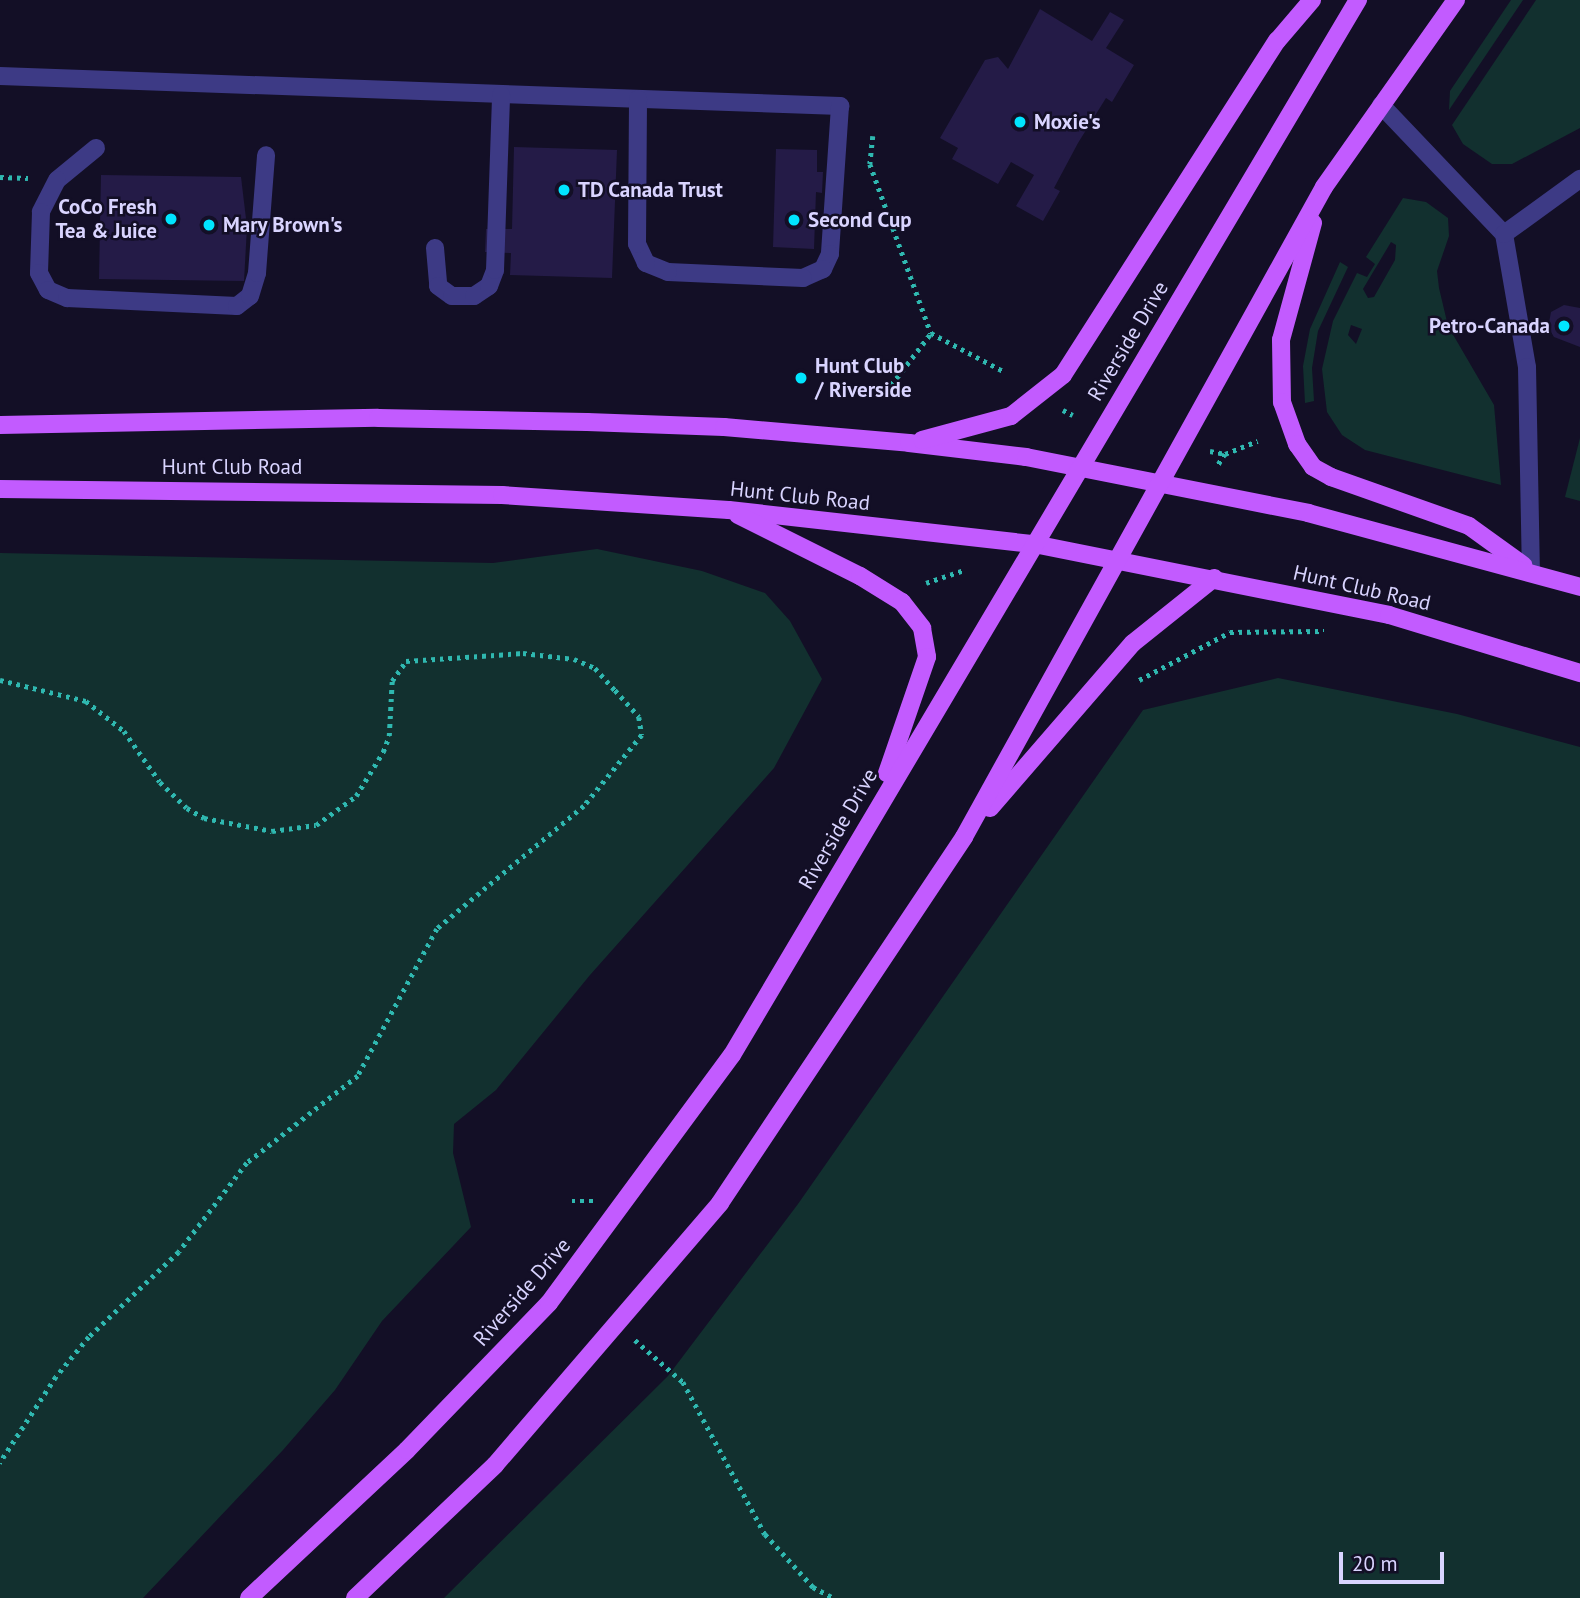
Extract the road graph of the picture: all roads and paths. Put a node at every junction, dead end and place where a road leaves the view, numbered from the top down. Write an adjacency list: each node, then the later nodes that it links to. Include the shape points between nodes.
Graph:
1 (1312, 0): 20 (main road, via 1277,40 1063,375 1011,416)
2 (1358, 0): 24 (main road, Riverside Drive)
3 (1456, 0): 7 (main road)
4 (0, 76): 5 (lane)
5 (501, 94): 6 (lane); 14 (lane, via 495,270 489,286 474,296 452,296 438,286)
6 (638, 99): 6 (lane, via 840,106 830,254 823,269 803,278 668,272 646,263 636,244)
7 (1381, 105): 12 (main road); 13 (lane)
8 (873, 136): 15 (path, via 870,164)
9 (96, 148): 10 (lane, via 57,180 41,212 38,273 48,290 67,298 237,306 250,296 257,273)
10 (266, 155)
11 (1580, 179): 13 (lane)
12 (1325, 187): 25 (main road); 32 (main road, via 1281,340 1282,402 1297,444 1313,467 1331,477 1469,526)
13 (1504, 234): 32 (lane, via 1527,368)
14 (435, 248)
15 (931, 333): 16 (path); 17 (path)
16 (1005, 372)
17 (891, 385)
18 (0, 425): 20 (main road, via 378,418 724,427)
19 (1257, 441): 22 (path)
20 (909, 443): 24 (main road)
21 (1210, 451): 22 (path)
22 (1224, 454): 23 (path)
23 (1217, 467)
24 (1079, 468): 25 (main road); 28 (main road, Riverside Drive)
25 (1161, 483): 29 (main road); 32 (main road, via 1308,513)
26 (0, 489): 27 (main road, Hunt Club Road, via 502,495)
27 (729, 510): 28 (main road, Hunt Club Road); 41 (main road, via 860,576 902,603 922,628 927,657 913,706)
28 (1034, 544): 29 (main road, Hunt Club Road); 41 (main road, Riverside Drive)
29 (1120, 559): 34 (main road, Hunt Club Road); 42 (main road)
30 (968, 562): 31 (path)
31 (964, 570): 33 (path); 35 (path)
32 (1531, 571): 36 (main road)
33 (972, 572)
34 (1214, 578): 38 (main road, Hunt Club Road, via 1389,615); 42 (main road, via 1133,643)
35 (926, 583)
36 (1580, 587)
37 (1336, 628): 40 (path, via 1307,633 1230,632)
38 (1580, 673)
39 (0, 680): 44 (path, via 86,701 124,731 160,782 187,808 204,818 272,831 316,825 356,796 383,752 389,736 393,681 407,661 523,653 574,659 595,668 642,724 638,746 584,806 437,929 358,1076 247,1163 179,1252 89,1337 56,1377)
40 (1134, 682)
41 (867, 822): 45 (main road, Riverside Drive, via 732,1055 548,1303 407,1450)
42 (964, 837): 43 (main road, via 720,1203)
43 (619, 1325): 46 (main road, via 495,1465); 47 (path, via 683,1382 765,1534 813,1587)
44 (0, 1463)
45 (249, 1598)
46 (355, 1598)
47 (834, 1598)

